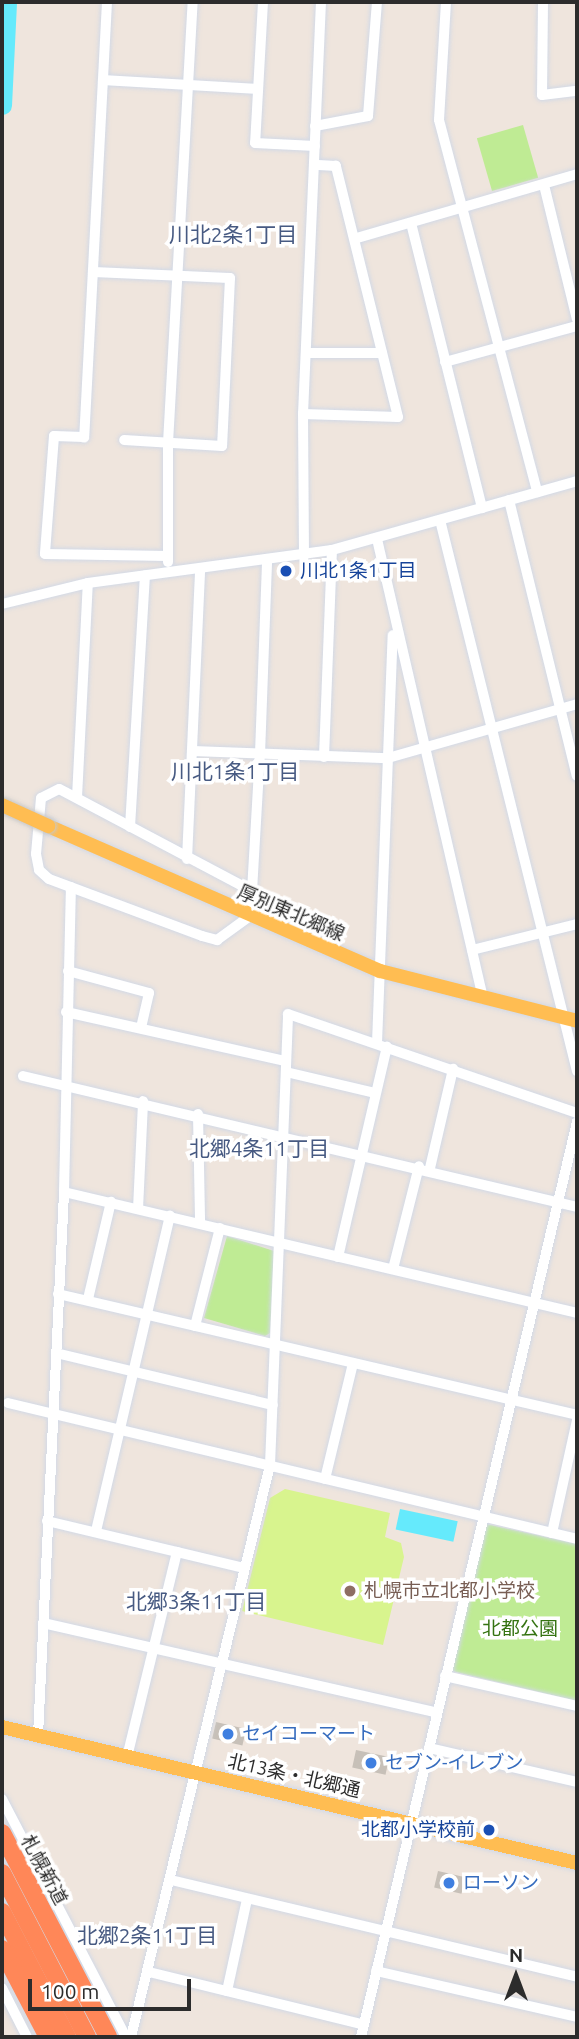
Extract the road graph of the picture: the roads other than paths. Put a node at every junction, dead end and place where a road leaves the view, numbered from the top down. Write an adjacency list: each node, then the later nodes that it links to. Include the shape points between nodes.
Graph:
1 (107, 2): 8 (street)
2 (193, 2): 9 (street)
3 (263, 2): 10 (street)
4 (321, 2): 12 (street)
5 (377, 2): 12 (street, via 368,117)
6 (446, 2): 17 (street, via 439,120)
7 (543, 2): 11 (street, via 541,95)
8 (103, 80): 9 (street); 20 (street)
9 (188, 86): 10 (street); 21 (street)
10 (258, 89): 13 (street, via 255,143)
11 (577, 91)
12 (316, 126): 13 (street)
13 (314, 146): 14 (street)
14 (314, 165): 19 (street, via 336,166); 26 (street)
15 (577, 174): 16 (street)
16 (544, 185): 17 (street); 22 (street)
17 (466, 206): 18 (street); 24 (street)
18 (411, 223): 19 (street); 27 (street)
19 (357, 238): 25 (street)
20 (93, 272): 21 (street); 38 (street, via 84,438 54,436 45,554)
21 (178, 276): 30 (street); 30 (street, via 230,278 222,446)
22 (577, 319)
23 (577, 326): 24 (street)
24 (501, 346): 27 (street); 32 (street)
25 (382, 353): 26 (street); 28 (street, via 398,417)
26 (306, 354): 28 (street)
27 (445, 362): 34 (street)
28 (303, 414): 39 (street)
29 (124, 440): 30 (street)
30 (169, 443): 38 (street)
31 (577, 481): 32 (street)
32 (537, 492): 33 (street)
33 (509, 500): 34 (street); 48 (street)
34 (482, 508): 35 (street)
35 (440, 520): 36 (street); 49 (street)
36 (377, 539): 37 (street); 46 (street)
37 (332, 550): 39 (street); 53 (street)
38 (168, 556): 42 (street)
39 (304, 556): 40 (street)
40 (267, 561): 41 (street); 52 (street)
41 (200, 569): 42 (street); 51 (street)
42 (168, 572): 43 (street)
43 (145, 575): 44 (street); 58 (street)
44 (88, 583): 45 (street); 56 (street)
45 (2, 604)
46 (394, 622): 50 (street); 54 (street)
47 (577, 704): 48 (street)
48 (561, 709): 49 (street); 55 (street)
49 (493, 730): 50 (street); 64 (street)
50 (426, 749): 54 (street); 65 (street)
51 (193, 751): 52 (street); 59 (street)
52 (260, 754): 53 (street); 61 (street)
53 (324, 757): 54 (street)
54 (388, 758): 67 (street)
55 (577, 776)
56 (77, 797): 58 (street); 60 (street, via 59,789 44,793 36,854 39,870)
57 (2, 805): 62 (main road, 厚別東北郷線, bridge)
58 (130, 827): 59 (street)
59 (187, 859): 61 (street)
60 (71, 887): 62 (street, via 217,940); 66 (street)
61 (252, 891): 62 (street)
62 (250, 916): 67 (main road, 厚別東北郷線)
63 (577, 924): 64 (street)
64 (544, 934): 65 (street); 70 (street)
65 (472, 950): 68 (street)
66 (68, 971): 69 (street); 71 (street, via 149,993)
67 (380, 971): 68 (main road, 厚別東北郷線); 72 (street)
68 (483, 999): 70 (main road, 厚別東北郷線)
69 (66, 1012): 71 (street); 77 (street)
70 (571, 1019): 75 (street)
71 (141, 1028): 73 (street)
72 (382, 1045): 73 (street, via 288,1014); 74 (street); 78 (street)
73 (286, 1067): 78 (street); 83 (street)
74 (453, 1069): 80 (street); 85 (street)
75 (577, 1072)
76 (23, 1076): 77 (street)
77 (63, 1083): 79 (street); 86 (street)
78 (375, 1093): 84 (street)
79 (143, 1101): 81 (street); 90 (street)
80 (577, 1113)
81 (198, 1114): 83 (street); 92 (street)
82 (577, 1122): 88 (street)
83 (285, 1136): 84 (street); 94 (street)
84 (362, 1155): 85 (street); 95 (street)
85 (424, 1167): 88 (street); 96 (street)
86 (64, 1192): 87 (street); 97 (street)
87 (111, 1202): 90 (street); 98 (street)
88 (558, 1202): 89 (street); 99 (street)
89 (577, 1207)
90 (138, 1209): 91 (street)
91 (170, 1216): 92 (street); 101 (street)
92 (200, 1223): 93 (street)
93 (220, 1228): 94 (street); 102 (street)
94 (281, 1242): 95 (street); 103 (street)
95 (338, 1257): 96 (street)
96 (393, 1269): 99 (street)
97 (58, 1294): 98 (street); 104 (street)
98 (88, 1299): 101 (street)
99 (535, 1303): 100 (street); 107 (street)
100 (577, 1313)
101 (146, 1314): 102 (street); 106 (street)
102 (195, 1325): 103 (street)
103 (276, 1345): 105 (street); 109 (street)
104 (56, 1353): 106 (street); 110 (street)
105 (353, 1363): 107 (street); 114 (street)
106 (134, 1370): 109 (street); 112 (street)
107 (511, 1403): 111 (street); 115 (street)
108 (8, 1404): 110 (street)
109 (273, 1405): 113 (street)
110 (53, 1415): 112 (street); 116 (street)
111 (577, 1418): 118 (street)
112 (120, 1429): 113 (street); 117 (street)
113 (270, 1465): 114 (street); 121 (street)
114 (325, 1479): 115 (street)
115 (484, 1517): 118 (street); 125 (street)
116 (47, 1521): 117 (street); 122 (street)
117 (96, 1531): 120 (street)
118 (552, 1533): 119 (street)
119 (577, 1539)
120 (177, 1552): 121 (street); 123 (street)
121 (244, 1568): 124 (street)
122 (43, 1623): 123 (street); 129 (street)
123 (153, 1648): 124 (street); 131 (street)
124 (223, 1666): 127 (street); 132 (street)
125 (444, 1676): 126 (street); 127 (street)
126 (577, 1706)
127 (436, 1712): 130 (street)
128 (2, 1727): 129 (main road, 北13条・北郷通)
129 (38, 1736): 131 (main road, 北13条・北郷通)
130 (429, 1748): 133 (street); 135 (street)
131 (127, 1757): 132 (main road, 北13条・北郷通)
132 (197, 1773): 135 (main road, 北13条・北郷通); 139 (street)
133 (577, 1782)
134 (2, 1799): 156 (street)
135 (411, 1824): 137 (main road, 北13条・北郷通); 142 (street)
136 (2, 1833): 155 (highway, 札幌新道)
137 (577, 1863)
138 (2, 1873): 154 (highway)
139 (171, 1880): 140 (street); 145 (street)
140 (247, 1899): 142 (street); 148 (street)
141 (2, 1912): 153 (highway)
142 (386, 1931): 144 (street); 146 (street)
143 (2, 1950): 152 (highway)
144 (376, 1971): 149 (street); 150 (street)
145 (149, 1972): 148 (street); 156 (street)
146 (577, 1977)
147 (2, 1988): 151 (street)
148 (227, 1992): 150 (street)
149 (577, 2017)
150 (364, 2025): 157 (street)
151 (27, 2037)
152 (48, 2037)
153 (67, 2037)
154 (87, 2037)
155 (108, 2037)
156 (128, 2037)
157 (361, 2037)

